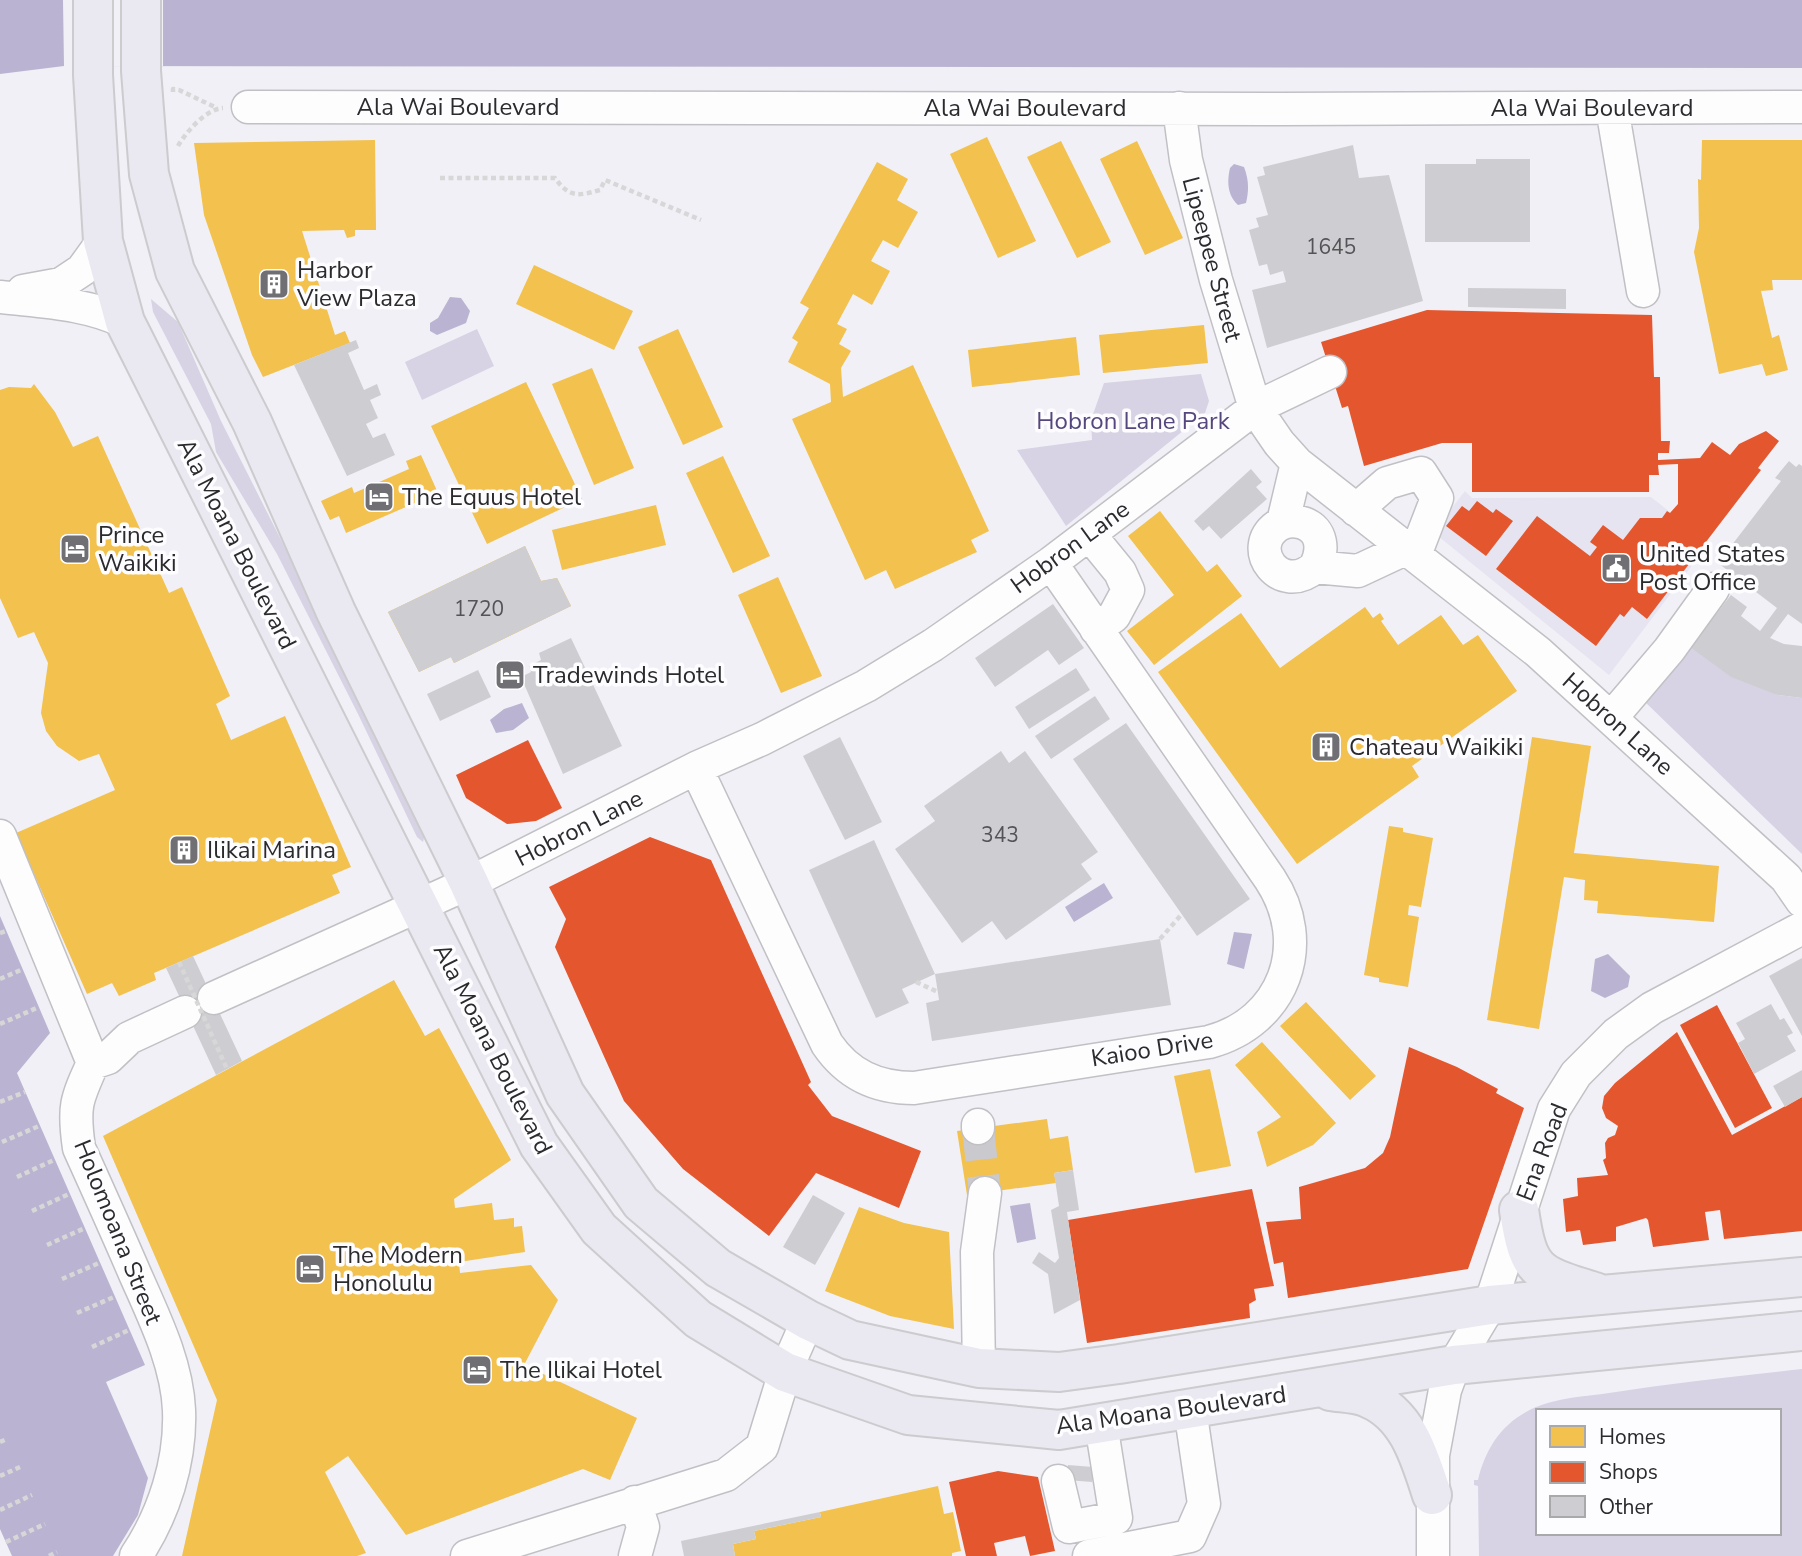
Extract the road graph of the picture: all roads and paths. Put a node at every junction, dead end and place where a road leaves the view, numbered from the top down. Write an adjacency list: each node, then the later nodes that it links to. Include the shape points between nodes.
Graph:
1 (93, 0): 12 (main road, Ala Moana Boulevard)
2 (141, 0): 30 (main road, Ala Moana Boulevard, via 149,174 175,271 252,422 336,612)
3 (179, 90): 6 (path)
4 (248, 107): 6 (path); 7 (street, Ala Wai Boulevard)
5 (1802, 107): 8 (street, Ala Wai Boulevard)
6 (217, 108): 9 (path, via 185,134)
7 (1180, 108): 8 (street, Ala Wai Boulevard); 17 (street, Lipeepee Street, via 1186,160)
8 (1612, 108): 13 (street)
9 (173, 153)
10 (440, 178): 11 (path, via 555,178 563,190 581,195 600,190 606,180)
11 (701, 220)
12 (103, 241): 14 (street, via 82,270 61,284); 15 (main road, Ala Moana Boulevard)
13 (1643, 291)
14 (0, 296): 15 (street, via 77,306)
15 (125, 322): 32 (main road, Ala Moana Boulevard)
16 (1330, 372): 17 (street)
17 (1255, 408): 18 (street, Hobron Lane); 21 (street, Hobron Lane)
18 (1297, 463): 19 (street, Hobron Lane); 20 (street)
19 (1356, 510): 22 (street, Hobron Lane); 22 (street, via 1387,483 1422,472 1437,498)
20 (1283, 522): 24 (street, via 1302,522 1316,532 1322,550); 24 (street, via 1265,543 1267,561 1290,577)
21 (1089, 534): 23 (street, Hobron Lane); 26 (street, via 1120,572 1128,590 1114,616)
22 (1410, 552): 24 (street, via 1358,571); 27 (street, Hobron Lane, via 1538,652)
23 (1051, 563): 26 (street, Kaioo Drive); 28 (street, Hobron Lane, via 866,686)
24 (1315, 567)
25 (1713, 589): 27 (street)
26 (1096, 629): 28 (street, Kaioo Drive, via 1275,887 1286,912 1290,947 1282,983 1262,1013 1221,1039 914,1088 884,1086 865,1078 847,1067 827,1044)
27 (1612, 717): 31 (street, Hobron Lane, via 1786,878)
28 (696, 768): 30 (street, Hobron Lane)
29 (0, 836): 47 (street)
30 (469, 883): 32 (street, Hobron Lane); 68 (main road, Ala Moana Boulevard, via 565,1094 641,1203 718,1268)
31 (1802, 901)
32 (419, 906): 43 (street, Hobron Lane); 74 (main road, Ala Moana Boulevard, via 539,1145 599,1229 698,1319)
33 (1182, 914): 37 (path)
34 (1802, 928): 57 (street, Ena Road, via 1652,1008 1597,1052 1576,1074 1554,1109)
35 (6, 931): 36 (path)
36 (0, 933)
37 (1160, 939)
38 (179, 962): 48 (path, bridge)
39 (23, 969): 40 (path)
40 (0, 979)
41 (916, 982): 42 (path)
42 (938, 992)
43 (214, 998)
44 (39, 1007): 46 (path)
45 (185, 1012): 47 (street, via 129,1038 108,1058)
46 (0, 1024)
47 (93, 1063): 93 (street, Holomoana Street, via 76,1100 79,1148 157,1325 171,1365 179,1410 175,1459 164,1503)
48 (227, 1069)
49 (25, 1092): 50 (path)
50 (0, 1102)
51 (39, 1126): 52 (path)
52 (2, 1142)
53 (54, 1160): 54 (path)
54 (17, 1177)
55 (985, 1193): 73 (street, via 977,1252)
56 (69, 1194): 58 (path)
57 (1519, 1210): 64 (main road, via 1531,1263 1555,1280); 66 (street, Ena Road)
58 (32, 1211)
59 (85, 1228): 60 (path)
60 (47, 1245)
61 (99, 1262): 63 (path)
62 (1802, 1277): 64 (main road, Ala Moana Boulevard)
63 (62, 1279)
64 (1604, 1295): 66 (main road, Ala Moana Boulevard)
65 (114, 1297): 67 (path)
66 (1489, 1305): 72 (street, Ena Road); 73 (main road, Ala Moana Boulevard, via 1059,1372)
67 (77, 1313)
68 (808, 1320): 73 (main road, Ala Moana Boulevard, via 850,1340); 74 (street)
69 (129, 1330): 71 (path)
70 (1802, 1331): 72 (main road, Ala Moana Boulevard)
71 (92, 1347)
72 (1454, 1365): 75 (main road, Ala Moana Boulevard); 84 (street, Ena Road, via 1433,1455)
73 (979, 1368)
74 (785, 1372): 77 (main road, Ala Moana Boulevard, via 908,1415 1059,1430); 85 (street, via 762,1447 726,1475)
75 (1314, 1389): 76 (main road, Ala Moana Boulevard); 84 (main road, via 1367,1397 1392,1412 1417,1449)
76 (1190, 1409): 77 (main road, Ala Moana Boulevard); 91 (street, via 1204,1504 1190,1536)
77 (1101, 1424): 82 (street, via 1116,1518 1069,1527)
78 (7, 1439): 79 (path)
79 (0, 1442)
80 (20, 1467): 81 (path)
81 (0, 1476)
82 (1058, 1481)
83 (32, 1495): 86 (path)
84 (1432, 1496): 97 (street, Ena Road)
85 (635, 1502): 89 (street); 95 (street, via 643,1527)
86 (0, 1510)
87 (45, 1524): 88 (path)
88 (6, 1542)
89 (543, 1545): 94 (street)
90 (57, 1552): 92 (path)
91 (1133, 1552): 96 (street)
92 (49, 1556)
93 (136, 1556)
94 (467, 1556)
95 (635, 1556)
96 (1089, 1556)
97 (1433, 1556)

